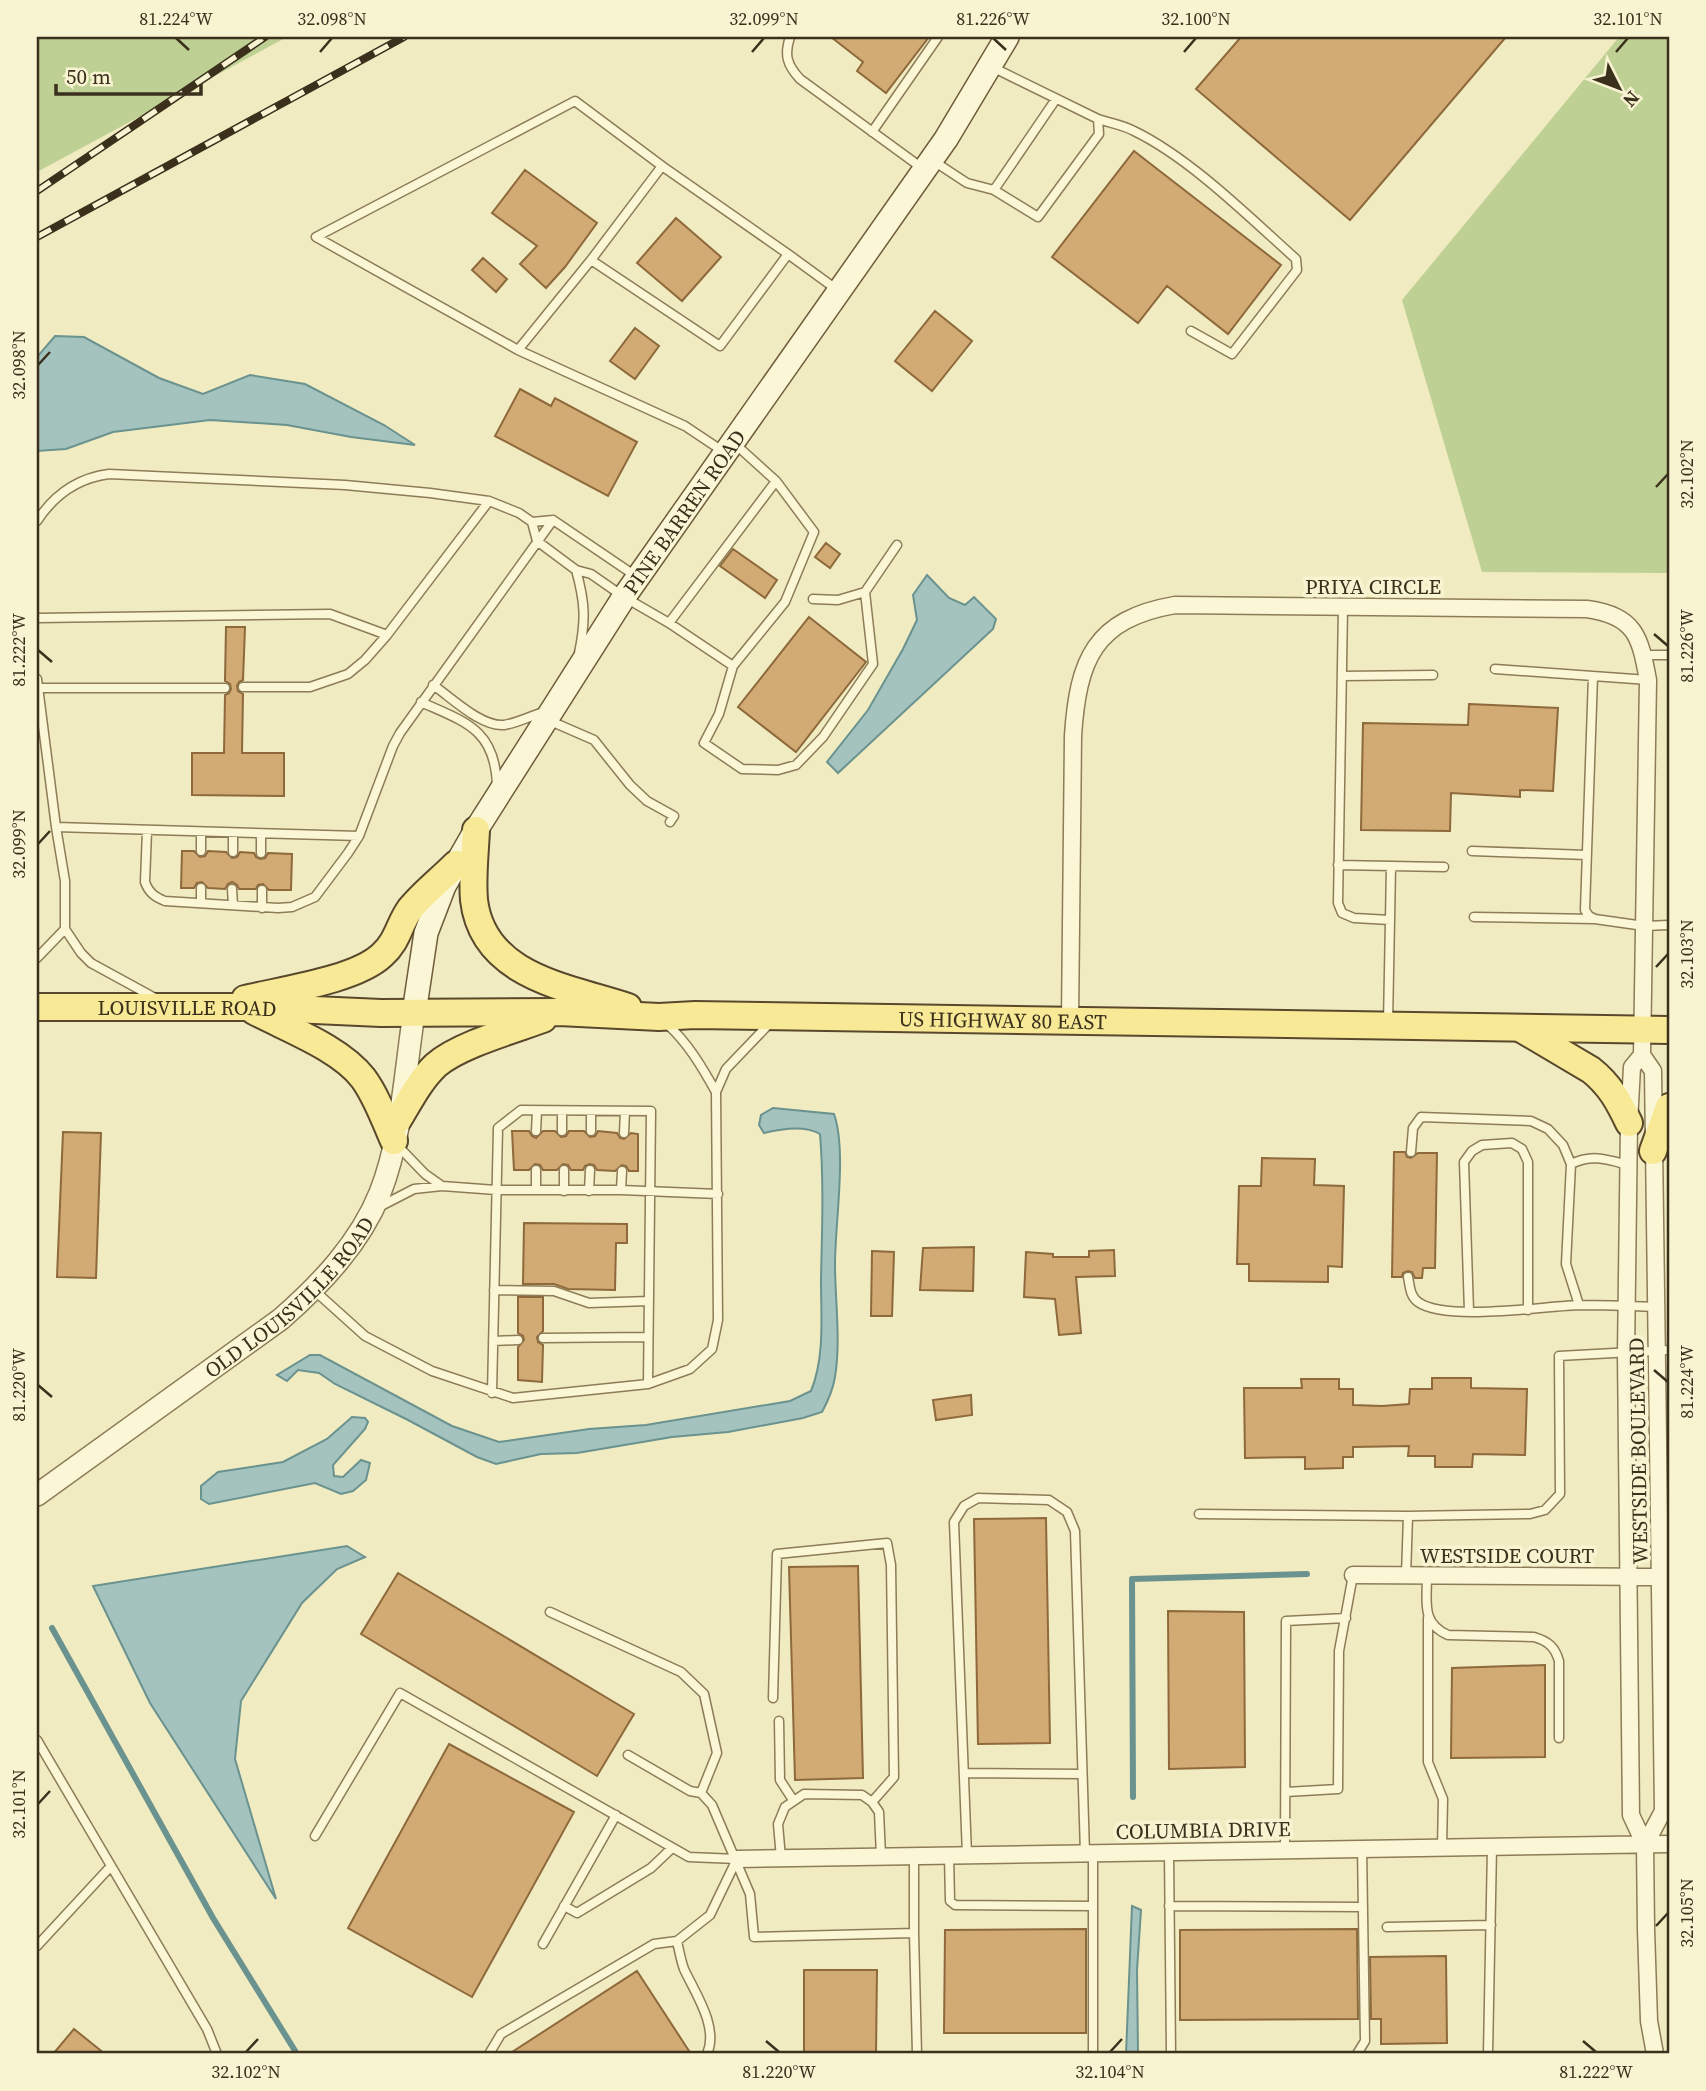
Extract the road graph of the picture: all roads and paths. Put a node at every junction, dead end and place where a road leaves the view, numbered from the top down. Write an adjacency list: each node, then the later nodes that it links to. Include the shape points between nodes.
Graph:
1 (790, 37): 7 (lane, via 785,52 789,67)
2 (938, 37): 7 (lane)
3 (1007, 37): 4 (main road, PINE BARREN ROAD)
4 (989, 66): 5 (lane); 8 (main road, PINE BARREN ROAD)
5 (1056, 99): 6 (lane); 10 (lane)
6 (1098, 119): 10 (lane, via 1099,134 1038,217); 14 (lane, via 1133,130 1169,152 1296,259 1297,270 1232,354)
7 (872, 132): 8 (lane)
8 (928, 165): 10 (lane); 13 (main road, PINE BARREN ROAD)
9 (662, 166): 11 (lane); 12 (lane); 15 (lane, via 575,101 316,237)
10 (994, 190)
11 (788, 254): 12 (lane, via 720,346); 13 (lane)
12 (591, 260): 15 (lane)
13 (839, 290): 16 (main road, PINE BARREN ROAD)
14 (1191, 331)
15 (518, 350): 16 (lane)
16 (728, 447): 17 (lane); 25 (main road, PINE BARREN ROAD)
17 (776, 481): 31 (lane); 35 (lane, via 814,533 785,602)
18 (489, 501): 20 (lane, via 345,485 109,474 74,485); 21 (lane); 32 (lane)
19 (553, 520): 21 (lane); 22 (lane); 25 (lane)
20 (37, 521)
21 (533, 522): 22 (lane)
22 (537, 541): 24 (lane); 43 (lane)
23 (897, 545): 26 (lane)
24 (576, 570): 27 (lane, via 591,574); 37 (lane, via 586,618)
25 (638, 577): 27 (main road, PINE BARREN ROAD)
26 (865, 592): 28 (lane, via 838,600); 35 (lane, via 873,664 823,737 796,765 778,770 742,769 704,743 719,714)
27 (624, 597): 31 (lane); 37 (main road, PINE BARREN ROAD)
28 (813, 599)
29 (1343, 607): 33 (street, PRIYA CIRCLE, via 1604,611 1632,630); 39 (lane); 88 (street, PRIYA CIRCLE, via 1175,605 1148,610 1105,634 1090,655 1075,702 1073,736)
30 (37, 618): 32 (lane, via 330,614)
31 (670, 623): 35 (lane)
32 (387, 635): 44 (lane, via 348,674 310,687)
33 (1643, 655): 34 (lane); 41 (street, PRIYA CIRCLE)
34 (1669, 655)
35 (733, 666)
36 (1495, 669): 40 (lane)
37 (575, 674): 47 (main road, PINE BARREN ROAD)
38 (1433, 675): 39 (lane)
39 (1342, 676): 63 (lane)
40 (1593, 676): 41 (lane); 61 (lane)
41 (1647, 680): 76 (street, PRIYA CIRCLE)
42 (37, 683): 45 (lane); 50 (lane)
43 (433, 685): 46 (lane); 47 (lane, via 494,725)
44 (243, 687)
45 (225, 688)
46 (421, 702): 48 (lane, via 479,732 492,755); 56 (lane, via 393,746)
47 (549, 714): 48 (main road, PINE BARREN ROAD); 49 (lane, via 594,740 630,785 674,816)
48 (497, 795): 51 (main road, PINE BARREN ROAD)
49 (670, 822)
50 (56, 827): 52 (lane); 77 (lane, via 65,881)
51 (475, 830): 62 (main road, PINE BARREN ROAD); 87 (main road, via 474,901 478,920 500,955 521,972)
52 (147, 831): 53 (lane); 69 (lane, via 148,890 164,901)
53 (201, 832): 54 (lane); 57 (lane)
54 (233, 833): 55 (lane); 59 (lane)
55 (261, 834): 56 (lane); 60 (lane)
56 (359, 836): 71 (lane, via 315,897 292,907)
57 (201, 851)
58 (1472, 851): 61 (lane)
59 (233, 852)
60 (261, 853)
61 (1587, 855): 73 (lane, via 1585,910)
62 (456, 864): 80 (main road, via 409,911 382,956 366,967); 85 (main road, PINE BARREN ROAD, via 426,933)
63 (1338, 866): 64 (lane); 74 (lane, via 1342,913)
64 (1391, 866): 65 (lane); 74 (lane)
65 (1444, 867)
66 (201, 888): 69 (lane)
67 (232, 889): 70 (lane)
68 (262, 890): 71 (lane)
69 (201, 903): 70 (lane)
70 (233, 905): 71 (lane)
71 (262, 908)
72 (1474, 917): 73 (lane)
73 (1595, 919): 76 (lane)
74 (1390, 920): 89 (lane)
75 (1669, 925): 76 (lane)
76 (1644, 926): 92 (street, PRIYA CIRCLE)
77 (65, 929): 78 (lane); 82 (lane, via 91,963)
78 (37, 958)
79 (37, 1007): 82 (main road, LOUISVILLE ROAD)
80 (213, 1007): 81 (main road, LOUISVILLE ROAD); 82 (main road, LOUISVILLE ROAD)
81 (246, 1007): 83 (main road, LOUISVILLE ROAD); 100 (main road, via 355,1068)
82 (173, 1008)
83 (336, 1012): 85 (main road, US HIGHWAY 80 EAST)
84 (559, 1012): 85 (main road, US HIGHWAY 80 EAST); 87 (main road, US HIGHWAY 80 EAST); 100 (main road, via 438,1063 419,1086)
85 (414, 1013): 100 (street, OLD LOUISVILLE ROAD)
86 (776, 1016): 87 (main road, US HIGHWAY 80 EAST); 88 (main road, US HIGHWAY 80 EAST); 93 (lane, via 726,1069)
87 (659, 1017): 93 (lane, via 681,1037)
88 (1070, 1021): 89 (main road, US HIGHWAY 80 EAST)
89 (1387, 1026): 90 (main road, US HIGHWAY 80 EAST)
90 (1518, 1028): 92 (main road, US HIGHWAY 80 EAST); 99 (main road, via 1601,1078 1617,1097)
91 (1669, 1030): 92 (main road, US HIGHWAY 80 EAST)
92 (1642, 1043): 99 (street, WESTSIDE BOULEVARD, via 1632,1068); 105 (street, WESTSIDE BOULEVARD, via 1653,1071)
93 (716, 1092): 120 (lane)
94 (1669, 1107): 105 (main road)
95 (537, 1111): 96 (lane); 101 (lane); 114 (lane, via 521,1110 498,1128)
96 (562, 1111): 97 (lane); 102 (lane)
97 (592, 1111): 98 (lane); 103 (lane)
98 (625, 1111): 104 (lane); 119 (lane, via 651,1111)
99 (1629, 1123): 108 (street, WESTSIDE BOULEVARD)
100 (396, 1131): 113 (lane, via 425,1174); 121 (street, OLD LOUISVILLE ROAD)
101 (536, 1131)
102 (562, 1131)
103 (591, 1131)
104 (624, 1133)
105 (1653, 1151): 128 (street, WESTSIDE BOULEVARD)
106 (1411, 1152): 107 (lane, via 1413,1128 1421,1117 1531,1121 1548,1129 1563,1145)
107 (1571, 1164): 108 (lane, via 1598,1156); 126 (lane, via 1566,1264)
108 (1629, 1165): 127 (street, WESTSIDE BOULEVARD)
109 (536, 1170): 115 (lane)
110 (564, 1170): 117 (lane)
111 (590, 1170): 118 (lane)
112 (622, 1171): 116 (lane)
113 (442, 1186): 114 (lane); 121 (lane, via 414,1189)
114 (496, 1190): 115 (lane); 124 (lane)
115 (536, 1190): 117 (lane)
116 (621, 1190): 118 (lane); 119 (lane)
117 (564, 1191): 118 (lane)
118 (589, 1191)
119 (650, 1191): 120 (lane); 125 (lane)
120 (718, 1194): 137 (lane, via 718,1320 712,1349 690,1369)
121 (371, 1212): 123 (street, OLD LOUISVILLE ROAD)
122 (1408, 1278): 130 (lane, via 1412,1296 1420,1303)
123 (313, 1289): 138 (lane, via 365,1336 432,1371); 139 (street, OLD LOUISVILLE ROAD, via 281,1319)
124 (494, 1290): 125 (lane, via 554,1291 589,1303); 134 (lane)
125 (649, 1301): 131 (lane)
126 (1578, 1305): 127 (lane); 129 (lane)
127 (1628, 1306): 128 (lane); 136 (street, WESTSIDE BOULEVARD)
128 (1656, 1307): 135 (street, WESTSIDE BOULEVARD)
129 (1528, 1310): 130 (lane); 130 (lane, via 1528,1162 1522,1149 1511,1143 1482,1145 1464,1162)
130 (1469, 1311)
131 (648, 1337): 132 (lane); 137 (lane)
132 (543, 1338)
133 (518, 1340): 134 (lane)
134 (493, 1341): 138 (lane)
135 (1663, 1351): 136 (lane); 146 (street, WESTSIDE BOULEVARD)
136 (1626, 1354): 141 (lane, via 1559,1356 1560,1494 1545,1510); 145 (street, WESTSIDE BOULEVARD)
137 (648, 1384): 138 (lane, via 513,1398)
138 (492, 1393)
139 (37, 1495)
140 (1199, 1514): 141 (lane)
141 (1408, 1516): 143 (lane)
142 (1353, 1575): 143 (street, WESTSIDE COURT); 148 (lane)
143 (1406, 1576): 144 (street, WESTSIDE COURT)
144 (1427, 1576): 145 (street, WESTSIDE COURT); 149 (lane)
145 (1627, 1577): 146 (street, WESTSIDE COURT); 164 (street, WESTSIDE BOULEVARD, via 1631,1815)
146 (1661, 1577): 164 (street, WESTSIDE BOULEVARD, via 1663,1811)
147 (550, 1612): 158 (lane, via 681,1672 704,1694 717,1753)
148 (1346, 1618): 157 (lane, via 1339,1651 1338,1788); 157 (lane, via 1286,1621)
149 (1427, 1618): 152 (lane, via 1436,1630 1448,1635 1547,1641 1559,1661); 165 (lane, via 1428,1762 1443,1799)
150 (773, 1698): 160 (lane, via 777,1554 887,1543 894,1777)
151 (779, 1721): 159 (lane, via 780,1780)
152 (1559, 1738)
153 (37, 1740): 178 (lane)
154 (628, 1755): 158 (lane)
155 (964, 1773): 156 (lane); 156 (lane, via 954,1522 964,1506 978,1498 1049,1500 1067,1512 1074,1531); 173 (lane)
156 (1082, 1774): 171 (lane)
157 (1286, 1792): 169 (lane)
158 (701, 1793): 177 (lane, via 712,1805)
159 (793, 1800): 160 (lane, via 804,1794 862,1795); 176 (lane, via 778,1824)
160 (872, 1802): 174 (lane, via 879,1812)
161 (616, 1815): 162 (lane, via 400,1693); 167 (lane); 179 (lane)
162 (315, 1836)
163 (1669, 1844): 164 (street, COLUMBIA DRIVE)
164 (1646, 1845): 166 (street, COLUMBIA DRIVE); 197 (street, WESTSIDE BOULEVARD, via 1649,2008)
165 (1442, 1847): 166 (street, COLUMBIA DRIVE); 168 (street, COLUMBIA DRIVE)
166 (1492, 1847): 183 (lane)
167 (672, 1848): 177 (lane, via 690,1857); 179 (lane, via 651,1868 577,1913)
168 (1362, 1848): 169 (street, COLUMBIA DRIVE); 182 (lane)
169 (1285, 1850): 170 (street, COLUMBIA DRIVE)
170 (1169, 1852): 171 (street, COLUMBIA DRIVE); 181 (lane)
171 (1089, 1853): 173 (street, COLUMBIA DRIVE); 180 (lane)
172 (949, 1855): 173 (street, COLUMBIA DRIVE); 175 (street, COLUMBIA DRIVE); 180 (lane, via 950,1901 955,1905)
173 (967, 1855)
174 (881, 1856): 175 (street, COLUMBIA DRIVE); 176 (street, COLUMBIA DRIVE)
175 (914, 1856): 185 (lane)
176 (781, 1858): 177 (street, COLUMBIA DRIVE)
177 (737, 1859): 185 (lane, via 750,1894 754,1937); 186 (lane, via 710,1915)
178 (111, 1866): 188 (lane); 189 (lane, via 207,2029)
179 (565, 1906): 187 (lane)
180 (1093, 1906): 193 (lane)
181 (1169, 1906): 182 (lane); 194 (lane)
182 (1363, 1907): 195 (lane, via 1365,2041)
183 (1491, 1925): 184 (lane); 196 (lane)
184 (1387, 1927)
185 (914, 1933): 192 (lane)
186 (677, 1941): 190 (lane, via 654,1944 501,2034); 191 (lane, via 684,1968 702,2003)
187 (543, 1944)
188 (37, 1946)
189 (217, 2054)
190 (489, 2054)
191 (709, 2054)
192 (917, 2054)
193 (1093, 2054)
194 (1171, 2054)
195 (1357, 2054)
196 (1488, 2054)
197 (1655, 2054)

